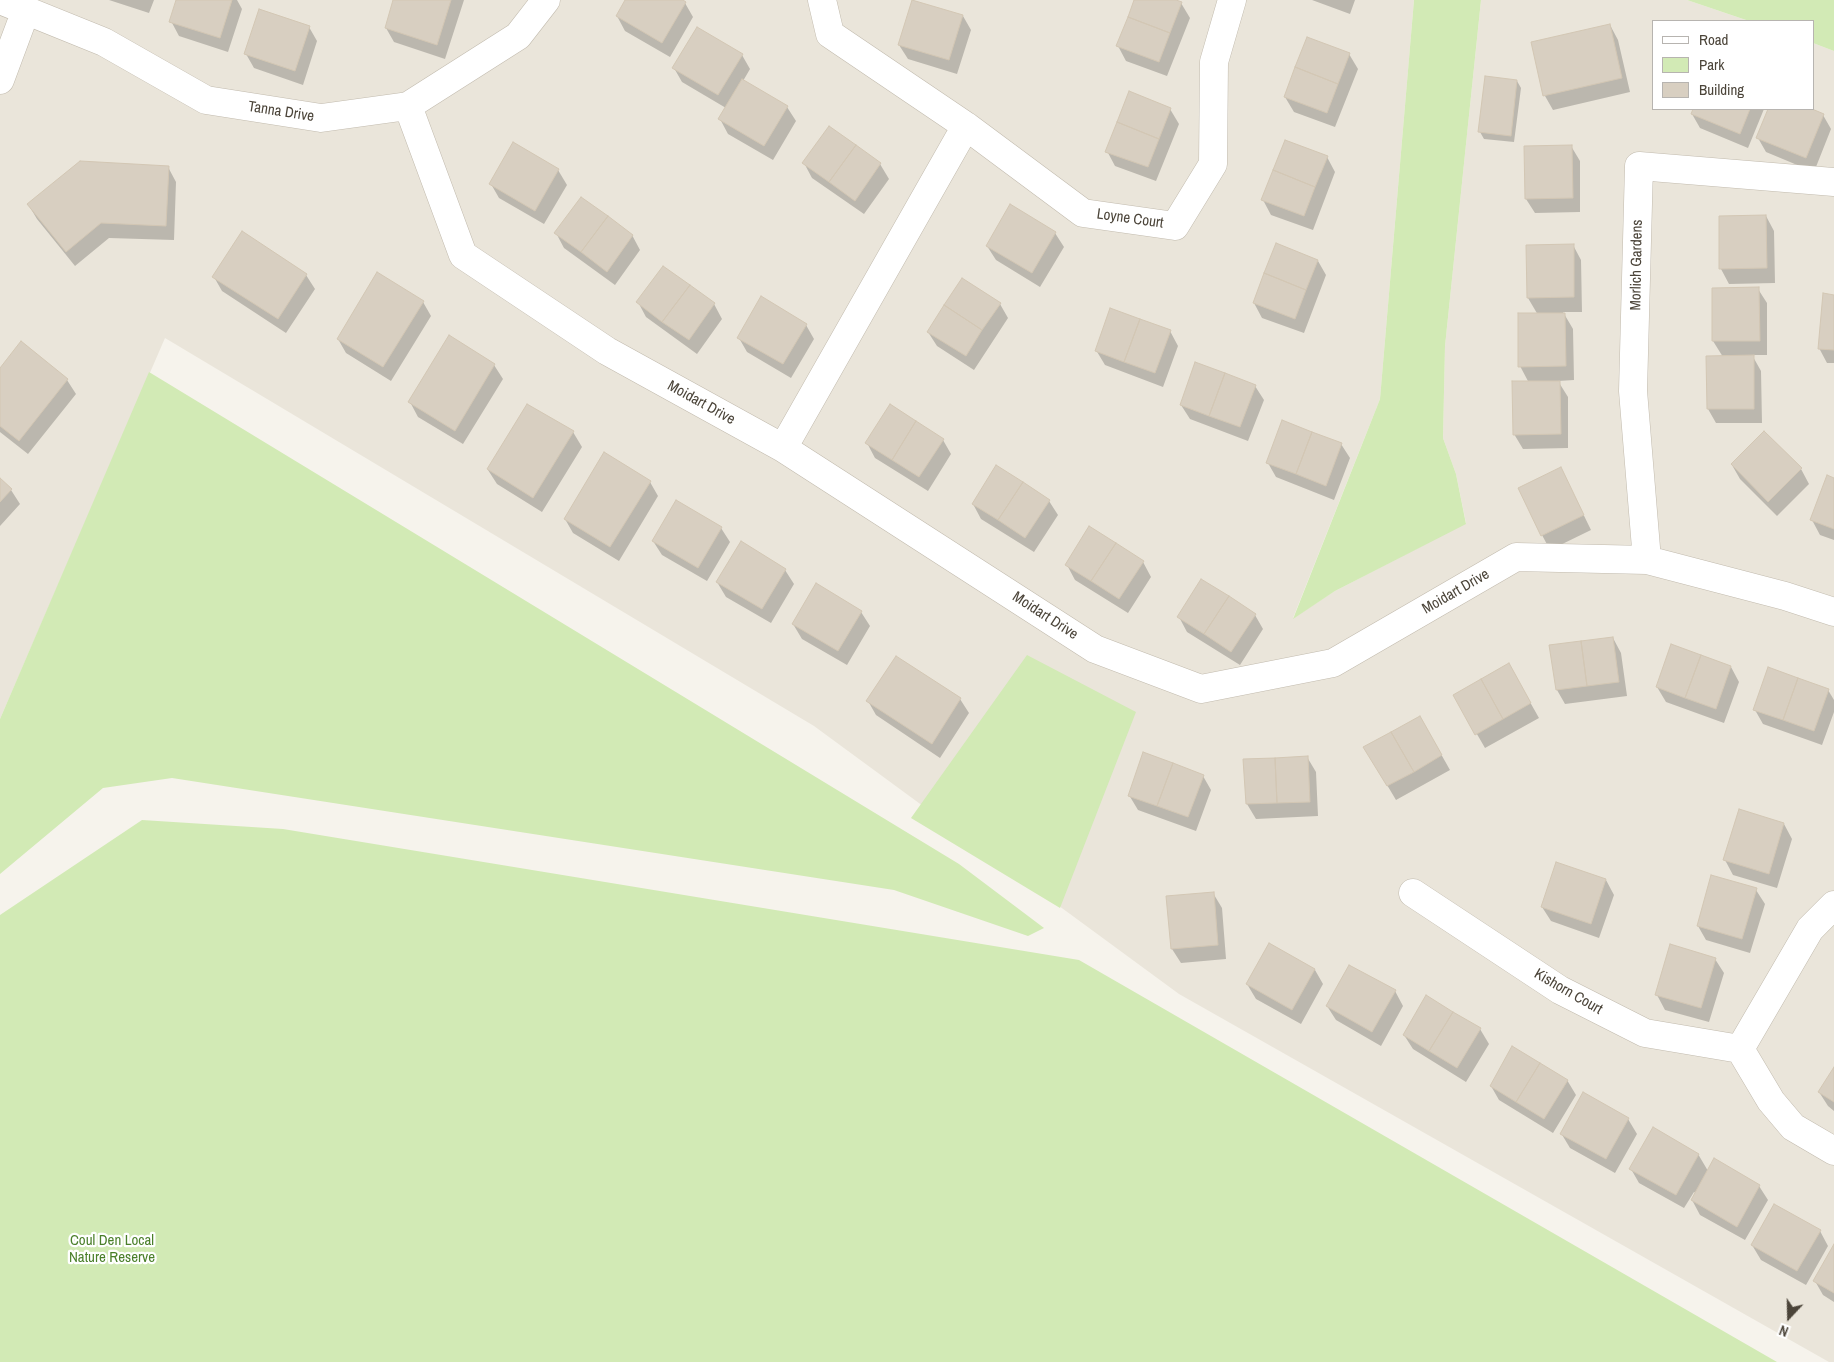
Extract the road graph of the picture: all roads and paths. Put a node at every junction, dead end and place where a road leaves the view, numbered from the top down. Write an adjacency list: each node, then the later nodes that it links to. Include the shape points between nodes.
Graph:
1 (0, 0): 5 (street, Tanna Drive)
2 (546, 0): 7 (street, Tanna Drive, via 518,36)
3 (822, 0): 8 (street, Loyne Court, via 830,34)
4 (1232, 0): 8 (street, Loyne Court, via 1214,62 1213,164 1175,226 1083,213)
5 (26, 10): 6 (street); 7 (street, Tanna Drive, via 104,42 206,100 321,118)
6 (0, 80)
7 (408, 106): 10 (street, Moidart Drive, via 463,255 607,351)
8 (966, 126): 10 (street)
9 (1834, 182): 11 (street, Morlich Gardens, via 1639,166 1633,391)
10 (783, 448): 11 (street, Moidart Drive, via 1095,649 1201,689 1333,663 1516,557)
11 (1647, 560): 12 (street, Moidart Drive)
12 (1834, 612)
13 (1414, 893): 15 (street, Kishorn Court, via 1560,990 1645,1033)
14 (1834, 905): 15 (street, via 1810,929)
15 (1740, 1049): 16 (street, via 1771,1101 1793,1128)
16 (1834, 1151)

